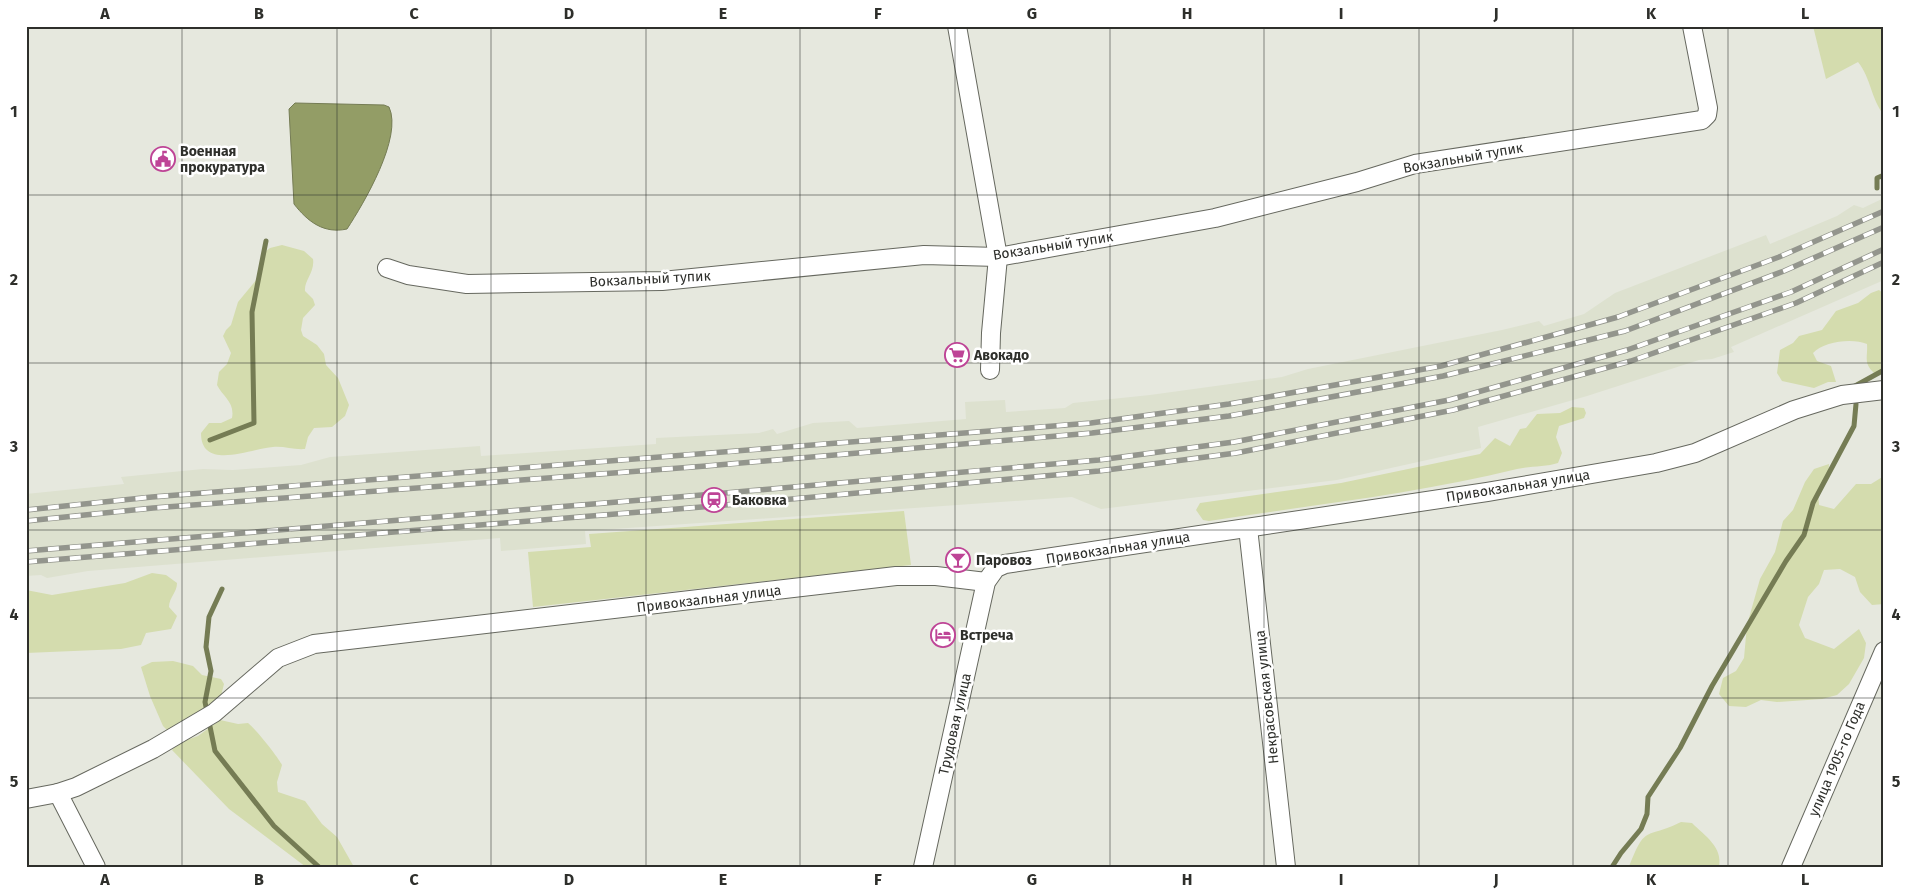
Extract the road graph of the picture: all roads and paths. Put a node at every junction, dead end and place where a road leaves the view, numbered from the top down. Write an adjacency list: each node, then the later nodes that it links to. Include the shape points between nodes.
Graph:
1 (957, 26): 3 (street)
2 (1692, 26): 3 (street, Вокзальный тупик, via 1708,108 1702,120 1415,164 1215,218)
3 (998, 257): 4 (street, Вокзальный тупик, via 924,255 642,281 467,284 408,275); 5 (street)
4 (387, 268)
5 (990, 370)
6 (1884, 390): 7 (street, Привокзальная улица, via 1842,395 1794,410 1695,453 1656,463)
7 (1248, 528): 8 (street, Привокзальная улица, via 1005,564 996,568); 14 (street, Некрасовская улица)
8 (986, 582): 10 (street, Привокзальная улица, via 936,576 896,576 565,616 348,638 296,649 263,669 214,713 154,749); 13 (street, Трудовая улица)
9 (1884, 651): 15 (street, улица 1905-го Года)
10 (58, 793): 11 (street, Привокзальная улица); 12 (street)
11 (26, 799)
12 (96, 867)
13 (923, 867)
14 (1286, 867)
15 (1791, 867)

